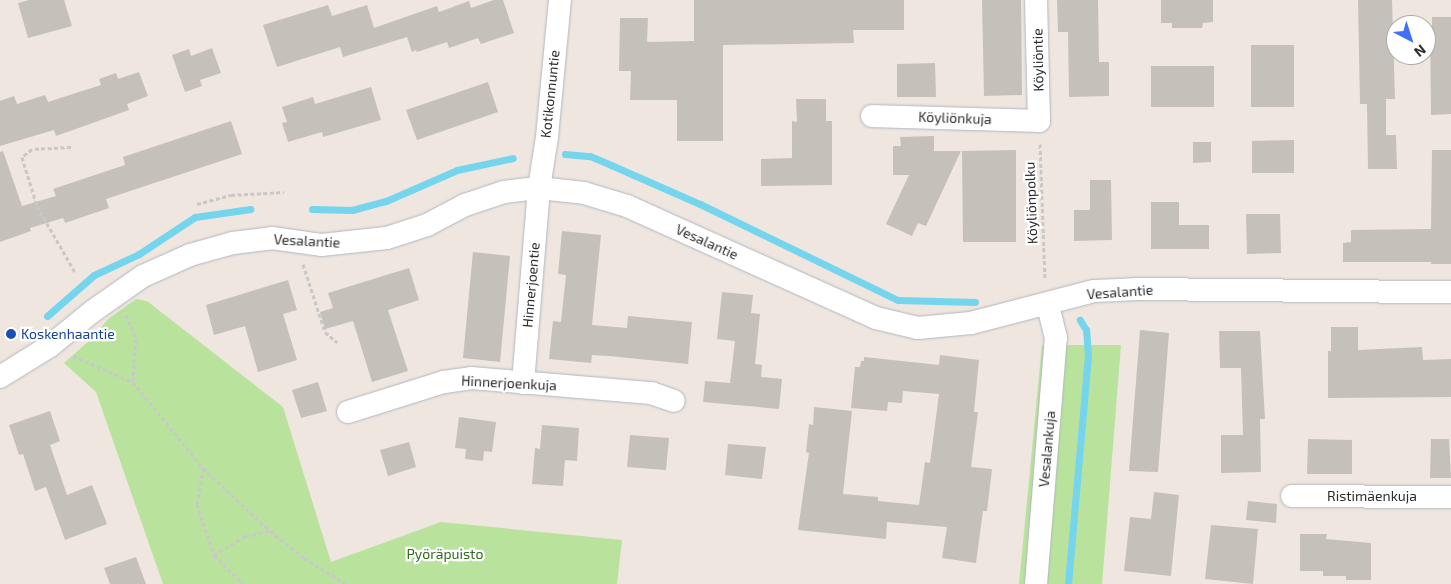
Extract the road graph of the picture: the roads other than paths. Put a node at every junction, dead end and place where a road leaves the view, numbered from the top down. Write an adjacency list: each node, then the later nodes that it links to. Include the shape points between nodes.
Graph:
1 (560, 0): 5 (street, Kotikonnuntie)
2 (1036, 0): 4 (street, Köyliöntie)
3 (872, 116): 4 (street, Köyliönkuja)
4 (1039, 121)
5 (539, 188): 6 (street, Vesalantie, via 584,193 627,206 876,318 918,328 971,323 1094,291); 8 (street, Vesalantie, via 504,192 465,205 427,225 387,238 321,245 272,238 233,243 190,255 143,276 50,346); 9 (street, Hinnerjoentie)
6 (1451, 292)
7 (1050, 314): 14 (street, Vesalankuja, via 1056,338)
8 (0, 377)
9 (522, 383): 10 (street, Hinnerjoenkuja, via 651,393); 11 (street, Hinnerjoenkuja, via 459,379)
10 (674, 400)
11 (348, 412)
12 (1292, 496): 13 (street, Ristimäenkuja)
13 (1451, 497)
14 (1036, 584)

